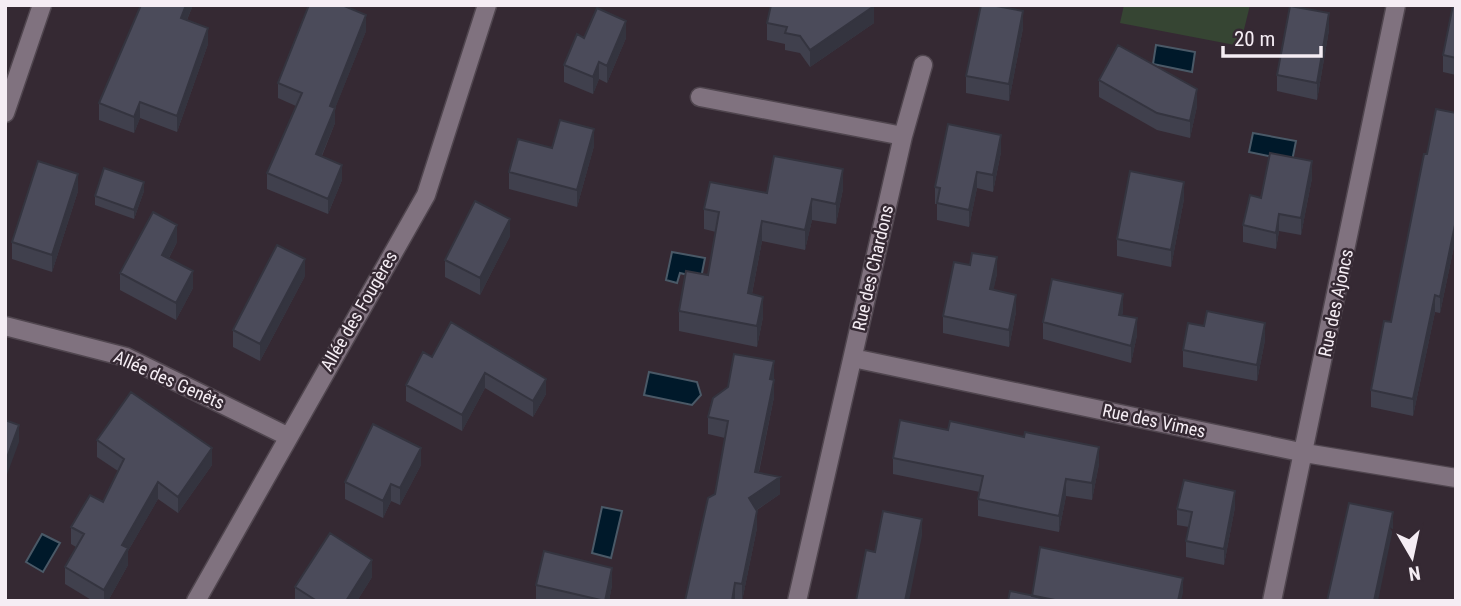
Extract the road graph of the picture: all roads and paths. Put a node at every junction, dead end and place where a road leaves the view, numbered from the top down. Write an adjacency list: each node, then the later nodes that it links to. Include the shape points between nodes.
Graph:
1 (42, 5): 6 (street)
2 (487, 5): 10 (street, Allée des Fougères, via 426,195)
3 (1396, 5): 11 (street, Rue des Ajoncs)
4 (923, 65): 7 (street, Rue des Chardons)
5 (700, 97): 7 (street)
6 (5, 113)
7 (903, 136): 9 (street, Rue des Chardons)
8 (5, 326): 10 (street, Allée des Genêts, via 126,357)
9 (853, 358): 11 (street, Rue des Vimes); 14 (street, Rue des Chardons)
10 (287, 436): 13 (street, Allée des Fougères)
11 (1305, 453): 12 (street, Rue des Vimes); 15 (street, Rue des Ajoncs)
12 (1456, 478)
13 (196, 601)
14 (797, 601)
15 (1272, 601)

